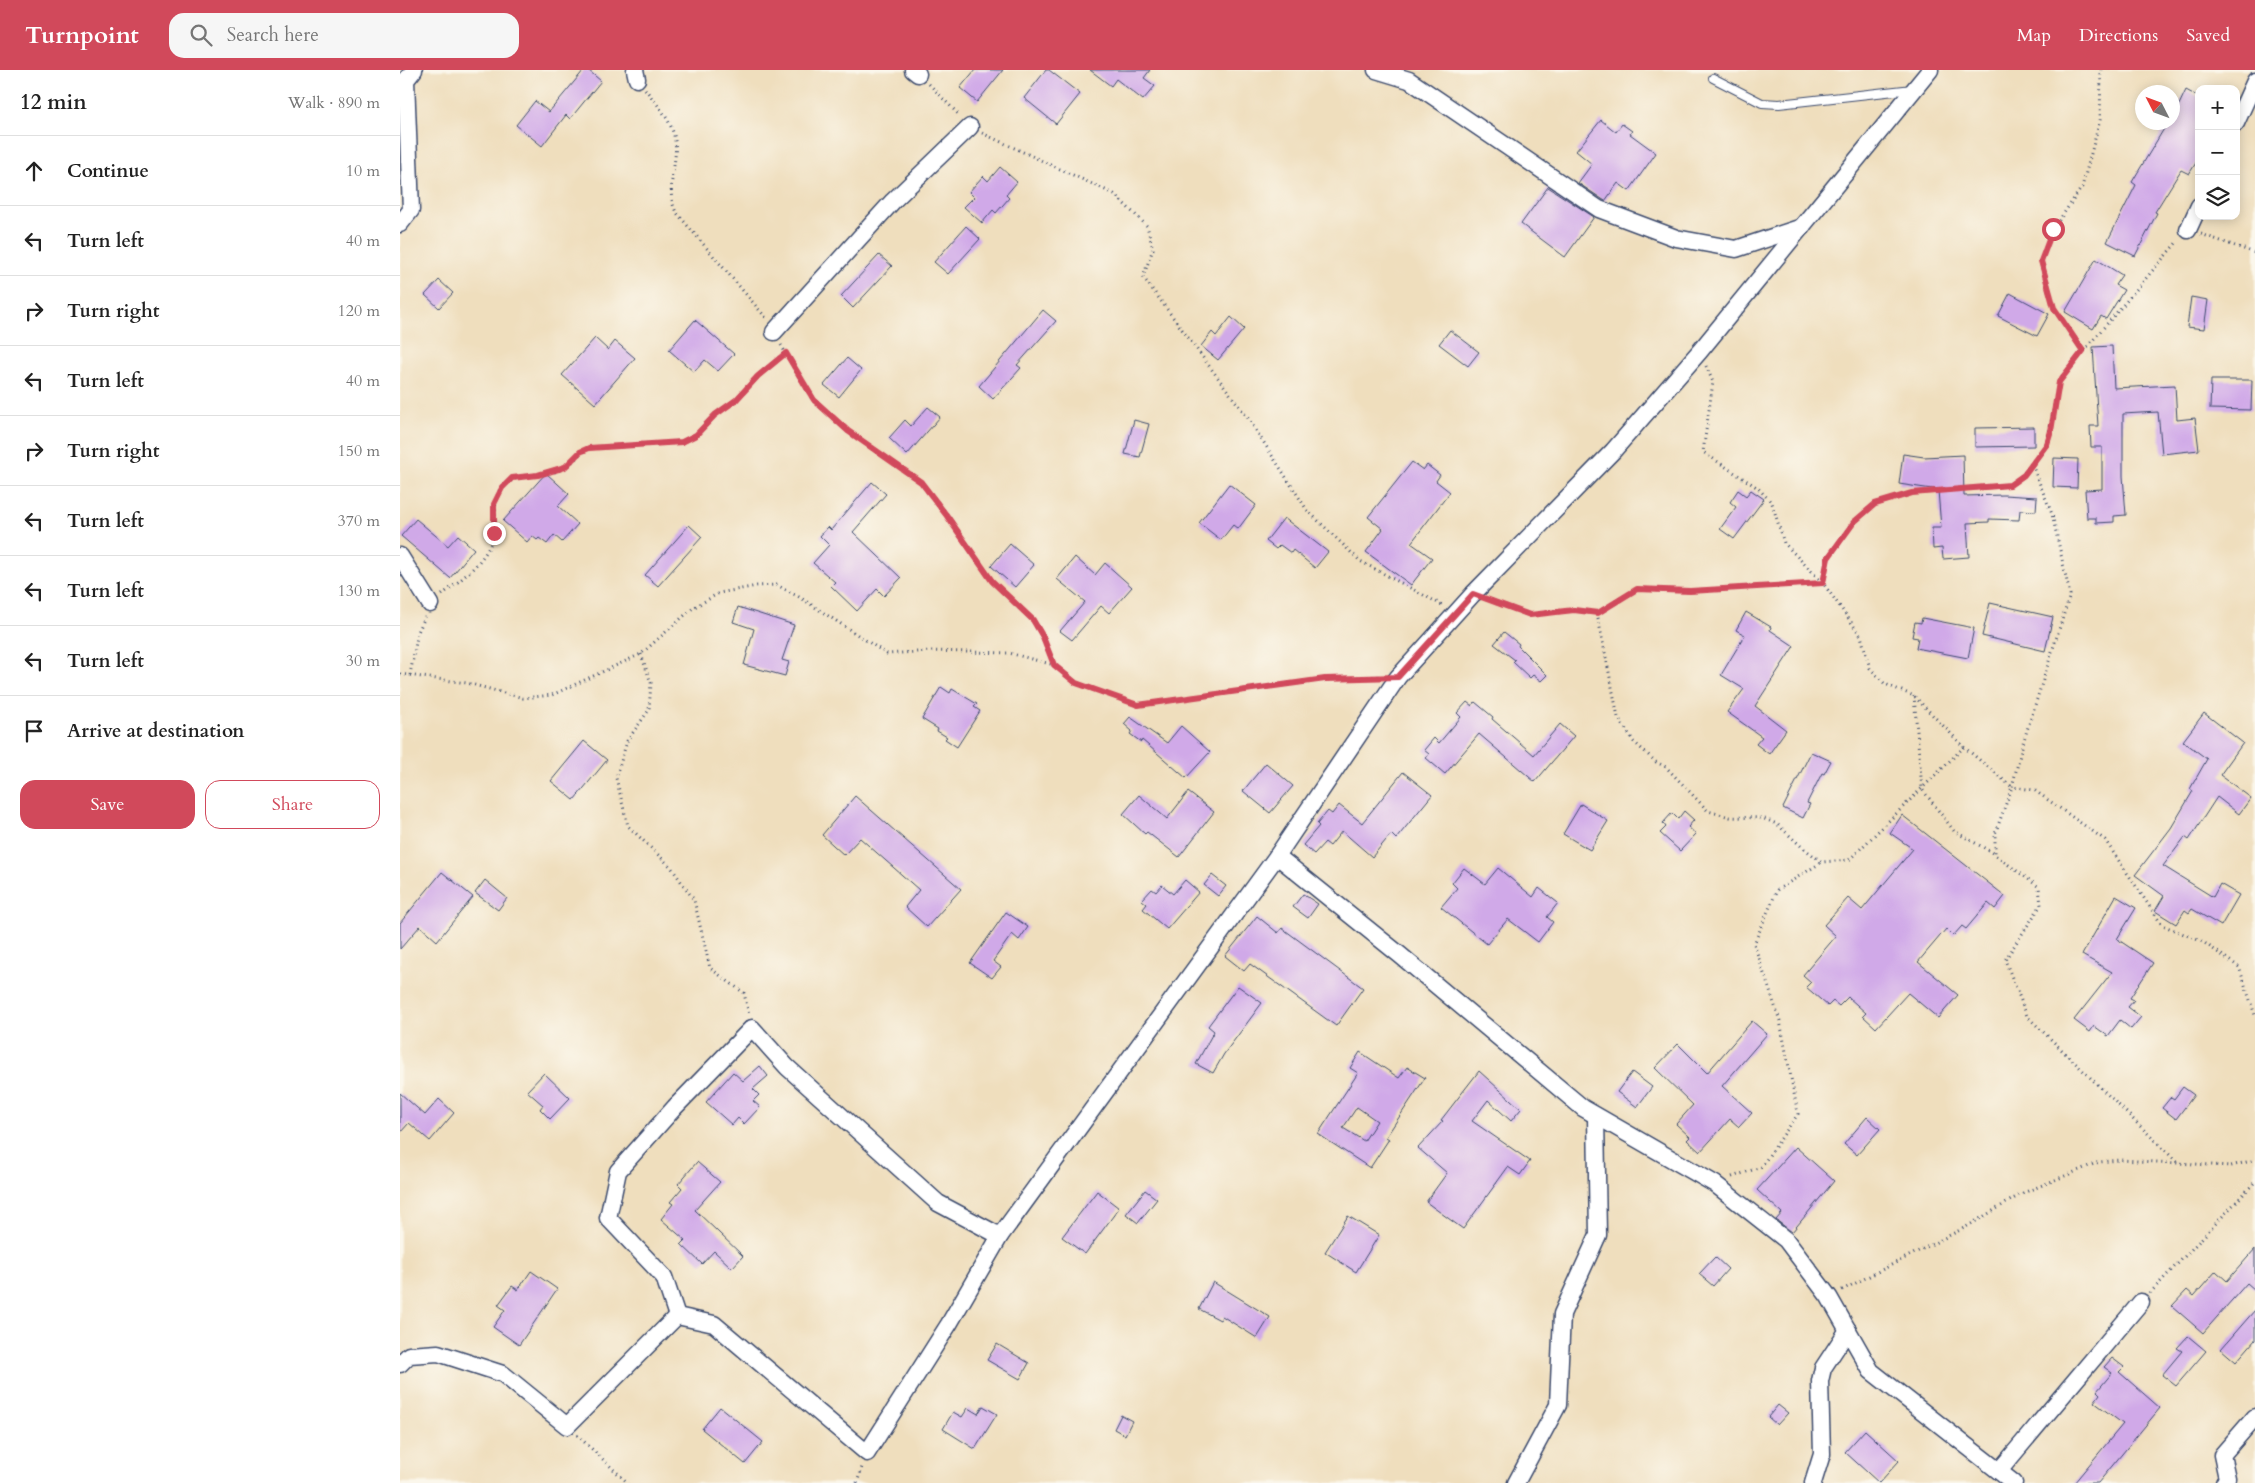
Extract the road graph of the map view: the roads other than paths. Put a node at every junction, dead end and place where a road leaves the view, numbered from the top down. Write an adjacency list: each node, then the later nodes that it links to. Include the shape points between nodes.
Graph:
1 (414, 70): 11 (street, via 406,80 411,210)
2 (1376, 70): 12 (street, via 1409,80 1599,210 1668,235 1736,249)
3 (1930, 70): 7 (street)
4 (2247, 70): 6 (street)
5 (1713, 78): 7 (lane, via 1762,103 1779,104)
6 (2255, 80): 8 (street)
7 (1915, 88): 12 (street)
8 (2240, 114)
9 (970, 127): 14 (street, via 893,201)
10 (2195, 215): 13 (street)
11 (400, 224)
12 (1802, 227): 17 (street, via 1613,451 1473,594 1398,677)
13 (2188, 230)
14 (774, 332)
15 (400, 556): 16 (street)
16 (430, 604)
17 (1276, 856): 18 (street); 19 (street)
18 (1596, 1116): 22 (street, via 1715,1184 1786,1240 1829,1297); 26 (street, via 1598,1236 1562,1314 1558,1405)
19 (1000, 1236): 21 (street, via 868,1453 714,1324); 21 (street, via 938,1204 786,1067 752,1028 618,1171 608,1218 664,1276)
20 (2141, 1302): 25 (street)
21 (678, 1316): 23 (street, via 567,1426 503,1374 438,1353 409,1355)
22 (1848, 1330): 25 (street, via 1871,1371); 27 (street, via 1823,1368 1820,1381 1822,1454)
23 (400, 1364)
24 (2255, 1417): 29 (street, via 2222,1455 2227,1478)
25 (1999, 1471): 28 (street)
26 (1516, 1483)
27 (1813, 1483)
28 (2014, 1483)
29 (2224, 1483)

